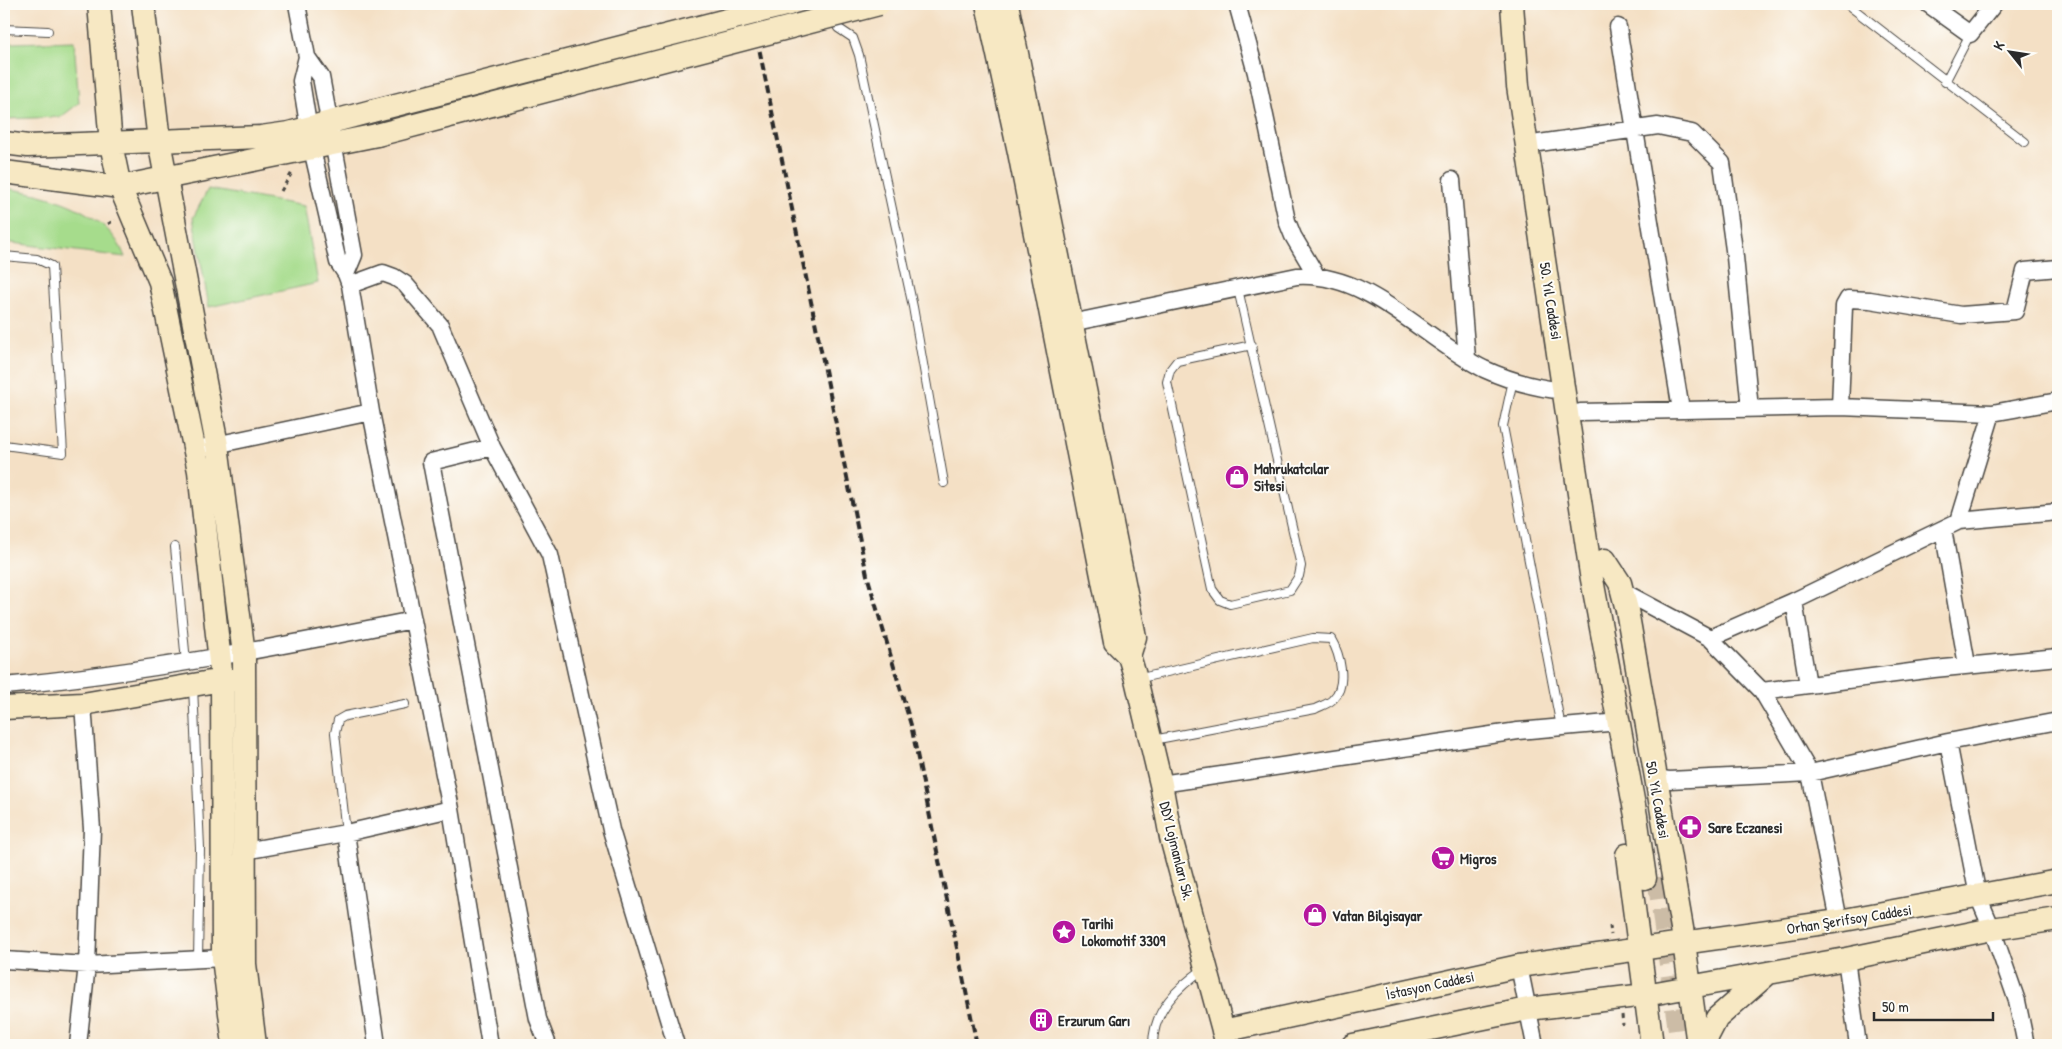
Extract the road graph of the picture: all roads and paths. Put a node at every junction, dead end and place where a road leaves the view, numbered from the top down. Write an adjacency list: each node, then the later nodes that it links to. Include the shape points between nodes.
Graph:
1 (99, 4): 26 (street)
2 (143, 4): 22 (street)
3 (297, 4): 21 (street, via 307,57 321,77)
4 (789, 4): 21 (street, bridge, via 372,112)
5 (826, 4): 52 (lane, via 838,28 852,38 859,55 913,306)
6 (879, 4): 21 (street, bridge, via 377,134)
7 (987, 4): 64 (street, via 1115,642)
8 (1007, 4): 36 (street)
9 (1237, 4): 33 (street, via 1256,73 1287,221)
10 (1512, 4): 40 (street, 50. Yıl Caddesi, via 1518,86)
11 (1523, 4): 24 (street, 50. Yıl Caddesi)
12 (1847, 4): 19 (lane)
13 (1928, 4): 18 (street)
14 (1994, 4): 18 (street)
15 (1618, 27): 20 (street)
16 (4, 29): 17 (lane)
17 (48, 31)
18 (1970, 34): 19 (lane)
19 (1945, 82): 23 (lane)
20 (1636, 129): 24 (street); 43 (street, via 1658,126 1692,133 1722,163); 44 (street)
21 (321, 136): 22 (street); 28 (street); 34 (street, via 338,262)
22 (158, 141): 26 (street); 28 (street)
23 (2025, 142)
24 (1538, 143): 46 (street, 50. Yıl Caddesi)
25 (4, 144): 26 (street)
26 (111, 144): 30 (street)
27 (4, 172): 30 (street)
28 (166, 176): 30 (street); 49 (street)
29 (1452, 180): 38 (street)
30 (120, 187): 51 (street, via 160,282)
31 (4, 256): 48 (lane, via 38,259 52,266 63,453)
32 (2058, 268): 42 (street, via 2025,271 2014,311 1961,315 1848,299 1844,306)
33 (1316, 275): 35 (street); 38 (street, via 1363,291)
34 (348, 280): 45 (street); 50 (street, via 383,273 405,284 440,324)
35 (1238, 289): 36 (street); 37 (lane)
36 (1071, 323): 64 (street, via 1135,636)
37 (1252, 345): 37 (lane, via 1301,566 1290,590 1230,604 1220,600 1212,589 1167,382 1177,361)
38 (1467, 358): 39 (street)
39 (1513, 380): 40 (street, via 1535,388); 80 (lane, via 1503,426)
40 (1564, 391): 59 (street, 50. Yıl Caddesi)
41 (2058, 401): 47 (street)
42 (1840, 407): 43 (street); 47 (street)
43 (1750, 409): 44 (street)
44 (1681, 410): 46 (street)
45 (371, 412): 49 (street); 61 (street)
46 (1580, 412): 57 (street, 50. Yıl Caddesi)
47 (1992, 412): 54 (street)
48 (4, 445)
49 (217, 445): 51 (street); 63 (street)
50 (492, 447): 117 (street, via 431,462 538,1019); 118 (street, via 550,555 611,830)
51 (193, 449): 66 (street, via 199,471)
52 (944, 483)
53 (2058, 512): 54 (street)
54 (1959, 521): 55 (street)
55 (1943, 529): 60 (street); 68 (street)
56 (175, 547): 67 (lane)
57 (1605, 560): 58 (street, 50. Yıl Caddesi); 59 (street, 50. Yıl Caddesi, via 1651,877 1634,807)
58 (1622, 591): 62 (street); 84 (street, 50. Yıl Caddesi)
59 (1596, 597): 79 (street, 50. Yıl Caddesi, via 1594,630)
60 (1794, 601): 62 (street); 72 (street)
61 (413, 620): 63 (street); 86 (street)
62 (1710, 638): 74 (street)
63 (244, 654): 66 (street); 70 (street)
64 (1129, 656): 69 (street, DDY Lojmanları Sk.)
65 (2058, 656): 68 (street)
66 (220, 657): 67 (street); 70 (street)
67 (186, 662): 73 (street, via 83,679)
68 (1967, 665): 72 (street)
69 (1136, 679): 81 (street, DDY Lojmanları Sk.); 81 (lane, via 1313,638 1331,639 1338,651 1342,684 1333,699 1315,709)
70 (233, 680): 71 (street); 88 (street); 98 (street)
71 (192, 685): 75 (street); 99 (lane, via 200,848)
72 (1808, 685): 74 (street)
73 (4, 686)
74 (1762, 691): 83 (street)
75 (83, 704): 77 (street); 102 (street, via 92,828)
76 (405, 704): 87 (lane, via 338,720 335,733)
77 (4, 708)
78 (2058, 721): 82 (street)
79 (1608, 723): 80 (street); 96 (street, 50. Yıl Caddesi)
80 (1560, 727): 85 (street)
81 (1150, 741): 85 (street, DDY Lojmanları Sk.)
82 (1948, 742): 83 (street); 90 (street)
83 (1810, 773): 84 (street); 92 (street)
84 (1654, 778): 95 (street, 50. Yıl Caddesi)
85 (1161, 784): 104 (street, DDY Lojmanları Sk., via 1171,838)
86 (451, 809): 87 (street); 116 (street)
87 (346, 832): 88 (street); 115 (street)
88 (244, 851): 114 (street, via 245,964)
89 (2058, 881): 90 (street, Orhan Şerifsoy Caddesi)
90 (1978, 896): 92 (street, Orhan Şerifsoy Caddesi); 94 (street)
91 (2058, 919): 94 (street)
92 (1839, 921): 95 (street, Orhan Şerifsoy Caddesi)
93 (1610, 926): 97 (path)
94 (1992, 929): 100 (street); 126 (street, via 2018,1000)
95 (1684, 943): 96 (street, Orhan Şerifsoy Caddesi); 106 (street, 50. Yıl Caddesi)
96 (1639, 948): 97 (street, İstasyon Caddesi); 107 (street, 50. Yıl Caddesi)
97 (1613, 952): 103 (street, İstasyon Caddesi)
98 (223, 958): 99 (street); 113 (street)
99 (198, 959): 102 (street)
100 (1846, 959): 105 (street); 125 (street)
101 (4, 960): 102 (street)
102 (87, 965): 112 (street)
103 (1519, 966): 109 (street); 111 (street, İstasyon Caddesi)
104 (1206, 967): 111 (street, DDY Lojmanları Sk.); 119 (lane, via 1180,985 1160,1012)
105 (1770, 972): 106 (street); 124 (street, via 1717,1018)
106 (1690, 987): 107 (street); 123 (street, 50. Yıl Caddesi)
107 (1645, 995): 108 (street); 122 (street, 50. Yıl Caddesi)
108 (1619, 998): 109 (street); 110 (path)
109 (1528, 1008): 120 (street); 121 (street)
110 (1623, 1024)
111 (1225, 1038)
112 (78, 1045)
113 (234, 1045)
114 (255, 1045)
115 (377, 1045)
116 (490, 1045)
117 (548, 1045)
118 (676, 1045)
119 (1153, 1045)
120 (1353, 1045)
121 (1536, 1045)
122 (1652, 1045)
123 (1698, 1045)
124 (1703, 1045)
125 (1858, 1045)
126 (2026, 1045)

